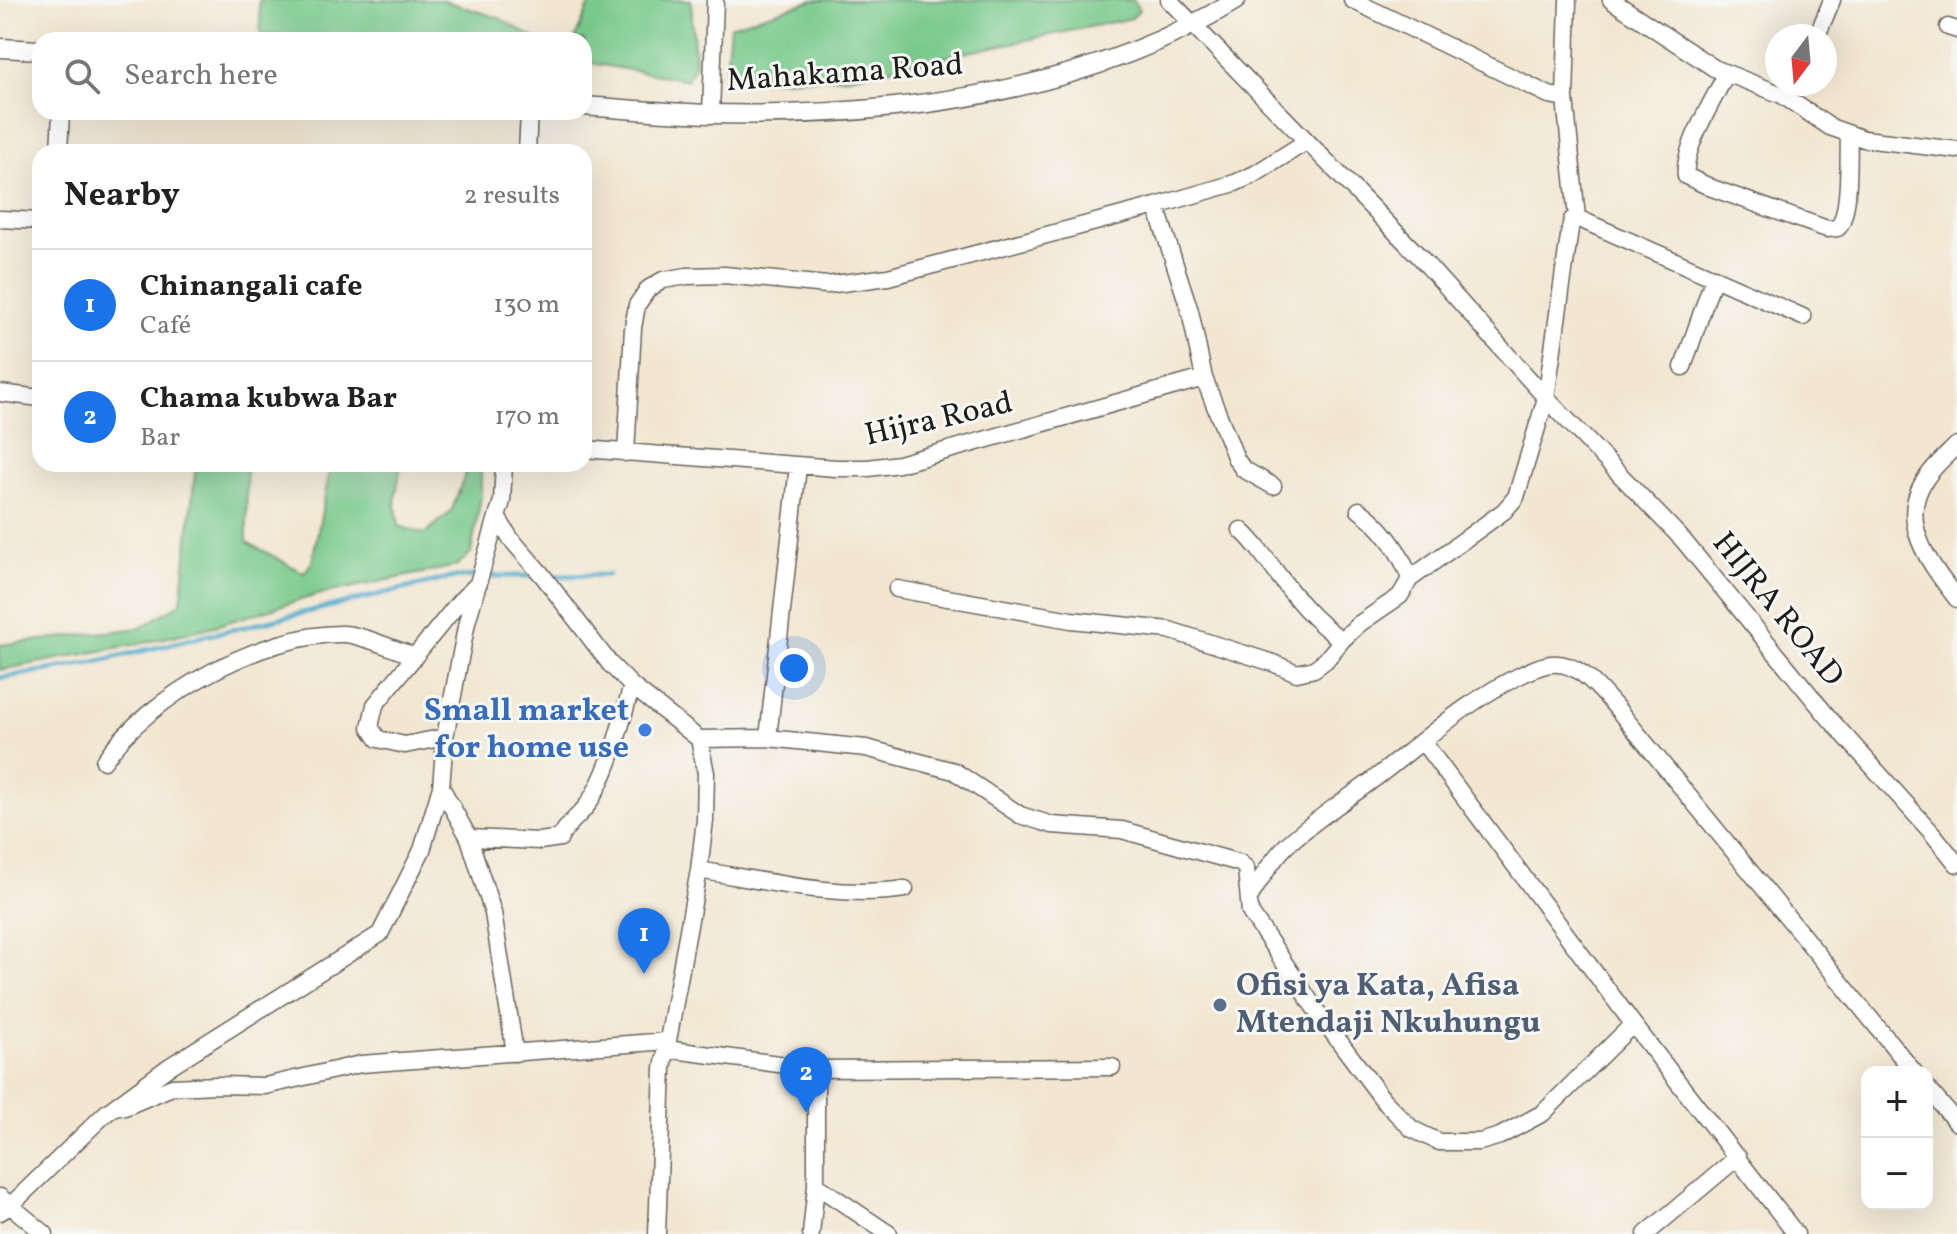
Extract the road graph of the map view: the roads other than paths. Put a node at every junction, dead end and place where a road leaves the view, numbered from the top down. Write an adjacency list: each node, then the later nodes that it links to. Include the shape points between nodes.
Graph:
1 (715, 0): 17 (street)
2 (1169, 0): 9 (street)
3 (1236, 0): 9 (street, Mahakama Road)
4 (1352, 0): 15 (street)
5 (1568, 0): 15 (street)
6 (1611, 0): 12 (street)
7 (1832, 0): 8 (street)
8 (1822, 24)
9 (1193, 27): 17 (street, Mahakama Road, via 1066,74 994,91 912,105); 21 (street, HIJRA ROAD)
10 (0, 48): 11 (street)
11 (32, 50)
12 (1726, 74): 13 (street); 20 (street, via 1684,167 1686,176 1827,229 1838,228 1843,222)
13 (1765, 84)
14 (1794, 96): 20 (street, via 1830,127)
15 (1565, 98): 26 (street)
16 (592, 107): 17 (street, Mahakama Road)
17 (711, 114)
18 (61, 120): 22 (street)
19 (529, 120): 23 (street)
20 (1849, 135): 24 (street)
21 (1307, 141): 25 (street, via 1245,179); 35 (street, HIJRA ROAD)
22 (59, 144)
23 (527, 144)
24 (1957, 150)
25 (1156, 206): 32 (street, via 1190,311); 38 (street, via 888,277 827,285 724,275 663,280 637,305)
26 (1577, 218): 29 (street); 35 (street, via 1570,229)
27 (0, 219): 28 (street)
28 (32, 221)
29 (1714, 277): 30 (street); 31 (street)
30 (1803, 317)
31 (1683, 367)
32 (1204, 378): 39 (street, Hijra Road, via 899,464); 41 (street, via 1236,459)
33 (0, 393): 34 (street)
34 (32, 397)
35 (1546, 398): 45 (street, via 1516,497); 59 (street, HIJRA ROAD, via 1683,540)
36 (1957, 445): 48 (street, via 1926,478 1913,512 1928,558)
37 (592, 450): 38 (street, Hijra Road)
38 (626, 453): 39 (street, Hijra Road)
39 (798, 466): 53 (street)
40 (504, 472): 43 (street)
41 (1273, 486)
42 (1359, 510): 45 (street, via 1403,559)
43 (497, 517): 46 (street); 51 (street)
44 (1241, 530): 49 (street, via 1318,623)
45 (1410, 579): 49 (street, via 1400,596)
46 (480, 582): 50 (street); 52 (street)
47 (897, 589): 49 (street, via 1071,620 1169,630 1297,673 1314,669)
48 (1957, 599)
49 (1342, 640)
50 (415, 656): 52 (street, via 375,705 370,727 378,739 405,745); 56 (street, via 346,634 259,651 206,674 145,716)
51 (632, 686): 54 (street); 58 (street, via 604,772 560,838)
52 (445, 737): 57 (street)
53 (768, 738): 54 (street); 62 (street, via 866,748 942,767 1020,815 1052,825 1122,830 1240,863 1246,868)
54 (699, 739): 60 (street, via 706,773)
55 (1423, 742): 62 (street, via 1286,846); 63 (street); 66 (street, via 1456,713 1539,667 1565,665 1587,676)
56 (104, 761)
57 (441, 787): 58 (street); 70 (street, via 422,850 380,934 170,1066)
58 (469, 838): 65 (street, via 493,913)
59 (1957, 864)
60 (699, 870): 61 (street, via 840,891); 64 (street)
61 (905, 889)
62 (1251, 895): 63 (street, via 1250,912 1384,1101 1412,1129 1439,1142 1480,1142 1543,1113)
63 (1633, 1024): 72 (street)
64 (667, 1045): 65 (street); 68 (street); 76 (street)
65 (515, 1053): 70 (street, via 361,1064 265,1086 172,1087)
66 (1909, 1066)
67 (1112, 1067): 68 (street)
68 (816, 1069): 73 (street)
69 (1933, 1094): 71 (street)
70 (105, 1114): 74 (street)
71 (1956, 1119)
72 (1738, 1157): 79 (street); 80 (street)
73 (816, 1185): 77 (street); 78 (street)
74 (3, 1205): 75 (street)
75 (45, 1234)
76 (657, 1234)
77 (811, 1234)
78 (889, 1234)
79 (1646, 1234)
80 (1796, 1234)

